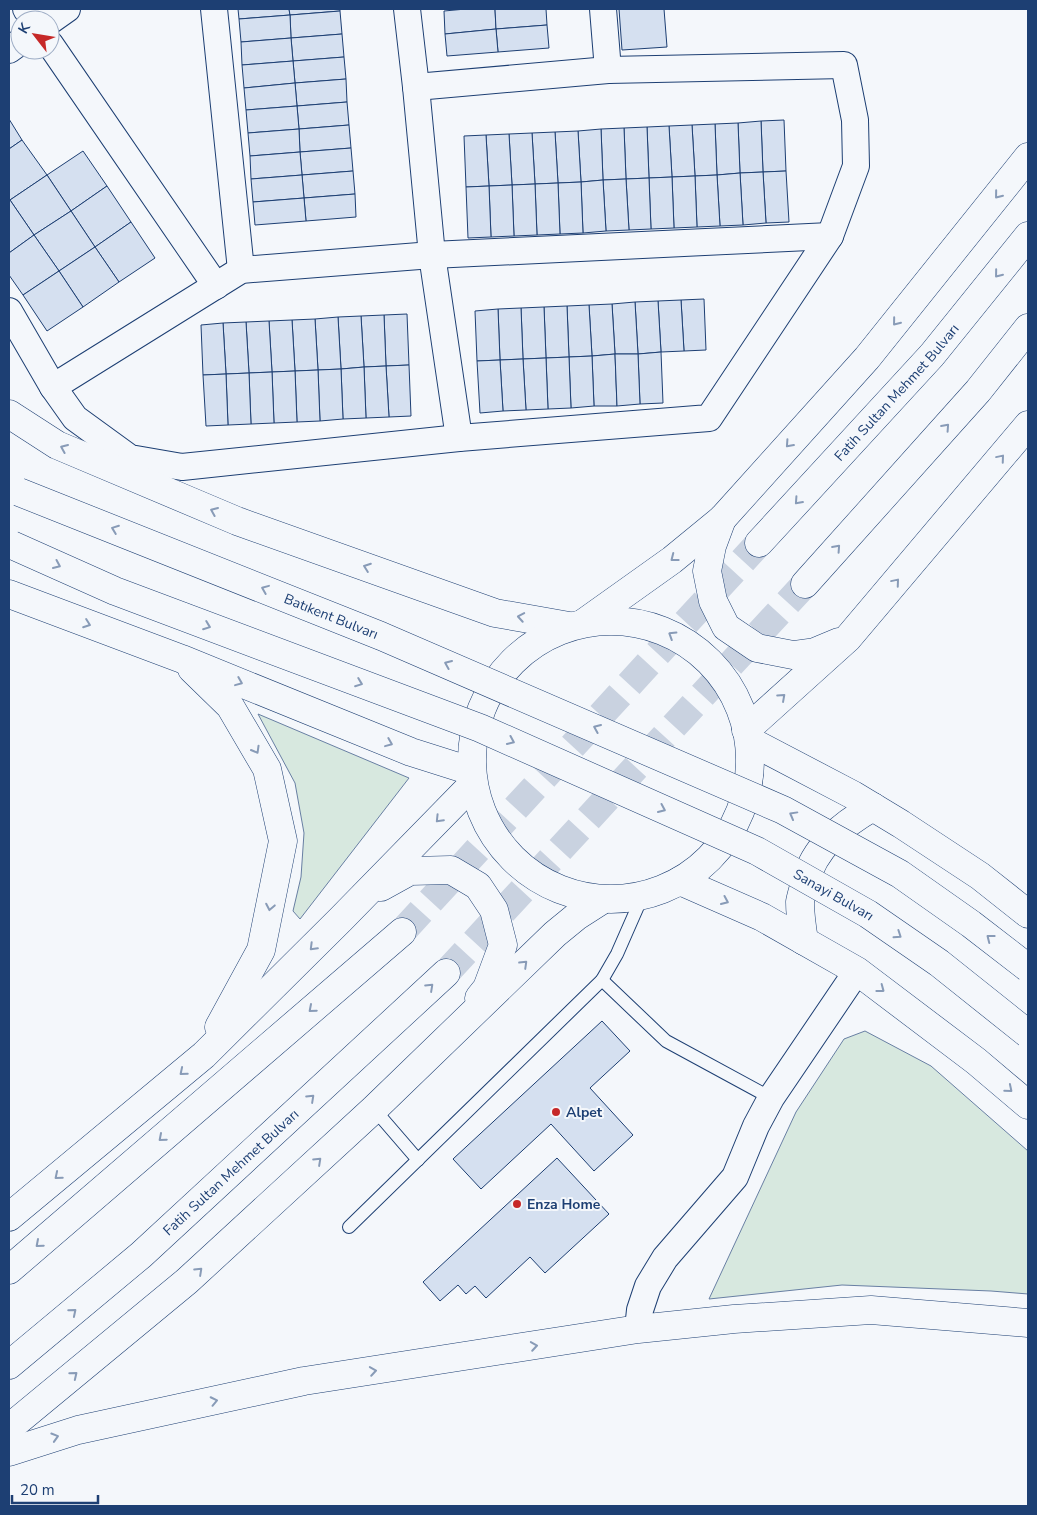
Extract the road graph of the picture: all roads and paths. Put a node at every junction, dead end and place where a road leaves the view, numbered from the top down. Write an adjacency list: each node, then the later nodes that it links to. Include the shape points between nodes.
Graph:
1 (214, 9): 11 (street)
2 (407, 9): 6 (street)
3 (603, 9): 5 (street)
4 (60, 59): 12 (street)
5 (608, 70): 6 (street); 8 (street, via 844,65 855,120 856,166)
6 (416, 87): 10 (street)
7 (1028, 157): 20 (main road, one-way to 20, via 867,358)
8 (830, 236): 10 (street); 18 (street, via 709,418)
9 (1028, 236): 21 (main road, Fatih Sultan Mehmet Bulvarı, one-way to 21, via 932,355)
10 (432, 255): 11 (street); 18 (street)
11 (241, 270): 12 (street)
12 (216, 286): 15 (street)
13 (9, 311): 15 (street)
14 (1028, 328): 23 (main road, one-way to 14, via 978,391)
15 (53, 387): 18 (street, via 75,418 130,458 182,467)
16 (9, 414): 25 (main road, one-way to 16, via 495,613 237,521 57,445)
17 (1028, 425): 26 (main road, one-way to 17)
18 (459, 438)
19 (19, 492): 38 (main road, Batıkent Bulvarı, one-way to 19, bridge, via 900,874 783,810 380,636)
20 (722, 519): 25 (main road, one-way to 25, via 672,560); 26 (main road, via 707,571 713,601 726,627 757,648 793,655 815,652)
21 (759, 543)
22 (12, 545): 43 (main road, Sanayi Bulvarı, one-way to 43, bridge, via 115,591 480,728 756,851 868,914 940,963)
23 (805, 584)
24 (9, 594): 27 (main road, one-way to 27)
25 (575, 625): 28 (main road, one-way to 25, via 735,694 706,656 664,630 617,620); 29 (main road, via 526,648 493,684 472,736)
26 (848, 638): 28 (main road, one-way to 26)
27 (182, 659): 29 (main road, one-way to 29); 44 (main road, one-way to 44, via 230,706 267,769 283,841 261,950)
28 (748, 735): 30 (main road); 31 (main road, via 749,775 742,810 717,851)
29 (472, 778): 33 (main road, via 486,824 515,862 555,889); 35 (main road, one-way to 35)
30 (873, 807): 34 (main road, via 980,876); 37 (main road, via 834,834 816,855 800,900)
31 (680, 881): 32 (main road); 37 (main road, one-way to 37, via 762,917)
32 (642, 896): 33 (main road); 41 (lane)
33 (602, 900): 42 (main road, one-way to 33, via 556,934)
34 (1028, 914)
35 (341, 919): 42 (main road, via 377,890 410,871 451,870 478,886 494,910 503,945 488,988); 44 (main road, one-way to 44)
36 (402, 932): 51 (main road, one-way to 51)
37 (804, 941): 39 (main road)
38 (1028, 968)
39 (857, 971): 45 (street); 46 (main road, one-way to 46, via 976,1061)
40 (446, 973): 54 (main road, Fatih Sultan Mehmet Bulvarı, one-way to 40, via 141,1256)
41 (602, 980): 45 (lane, via 666,1041); 48 (lane)
42 (454, 1032): 47 (main road)
43 (1028, 1034)
44 (204, 1055): 49 (main road, one-way to 49)
45 (771, 1098): 53 (street, via 735,1177 665,1258 648,1286)
46 (1028, 1105)
47 (374, 1109): 48 (lane); 55 (main road, one-way to 47, via 187,1281)
48 (418, 1160): 50 (lane)
49 (9, 1217)
50 (349, 1227)
51 (9, 1270)
52 (1028, 1323): 53 (main road, via 871,1310)
53 (638, 1329): 56 (main road, one-way to 53, via 78,1430 304,1381)
54 (9, 1365)
55 (9, 1428)
56 (9, 1452)

